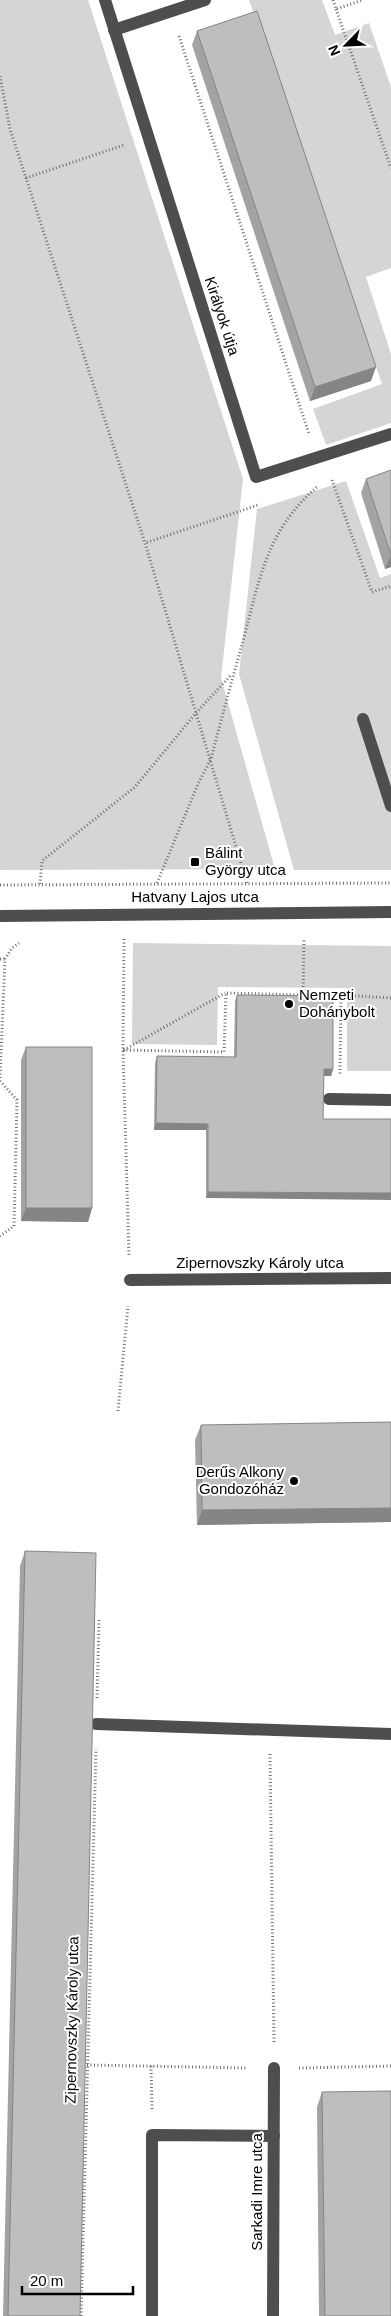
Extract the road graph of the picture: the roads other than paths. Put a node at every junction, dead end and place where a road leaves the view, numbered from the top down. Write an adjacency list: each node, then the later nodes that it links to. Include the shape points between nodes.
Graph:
1 (105, 0): 3 (street, Királyok útja)
2 (205, 0): 3 (street)
3 (114, 30): 4 (street, Királyok útja, via 256,476)
4 (391, 434)
5 (363, 719): 6 (street)
6 (391, 806)
7 (391, 912): 8 (street, Hatvany Lajos utca)
8 (0, 916)
9 (334, 1099): 10 (street)
10 (391, 1100)
11 (391, 1278): 12 (street, Zipernovszky Károly utca)
12 (130, 1280)
13 (96, 1724): 14 (street)
14 (391, 1734)
15 (274, 2068): 16 (street, Sarkadi Imre utca)
16 (274, 2136): 17 (street, via 152,2135); 18 (street, Sarkadi Imre utca)
17 (152, 2316)
18 (273, 2316)

